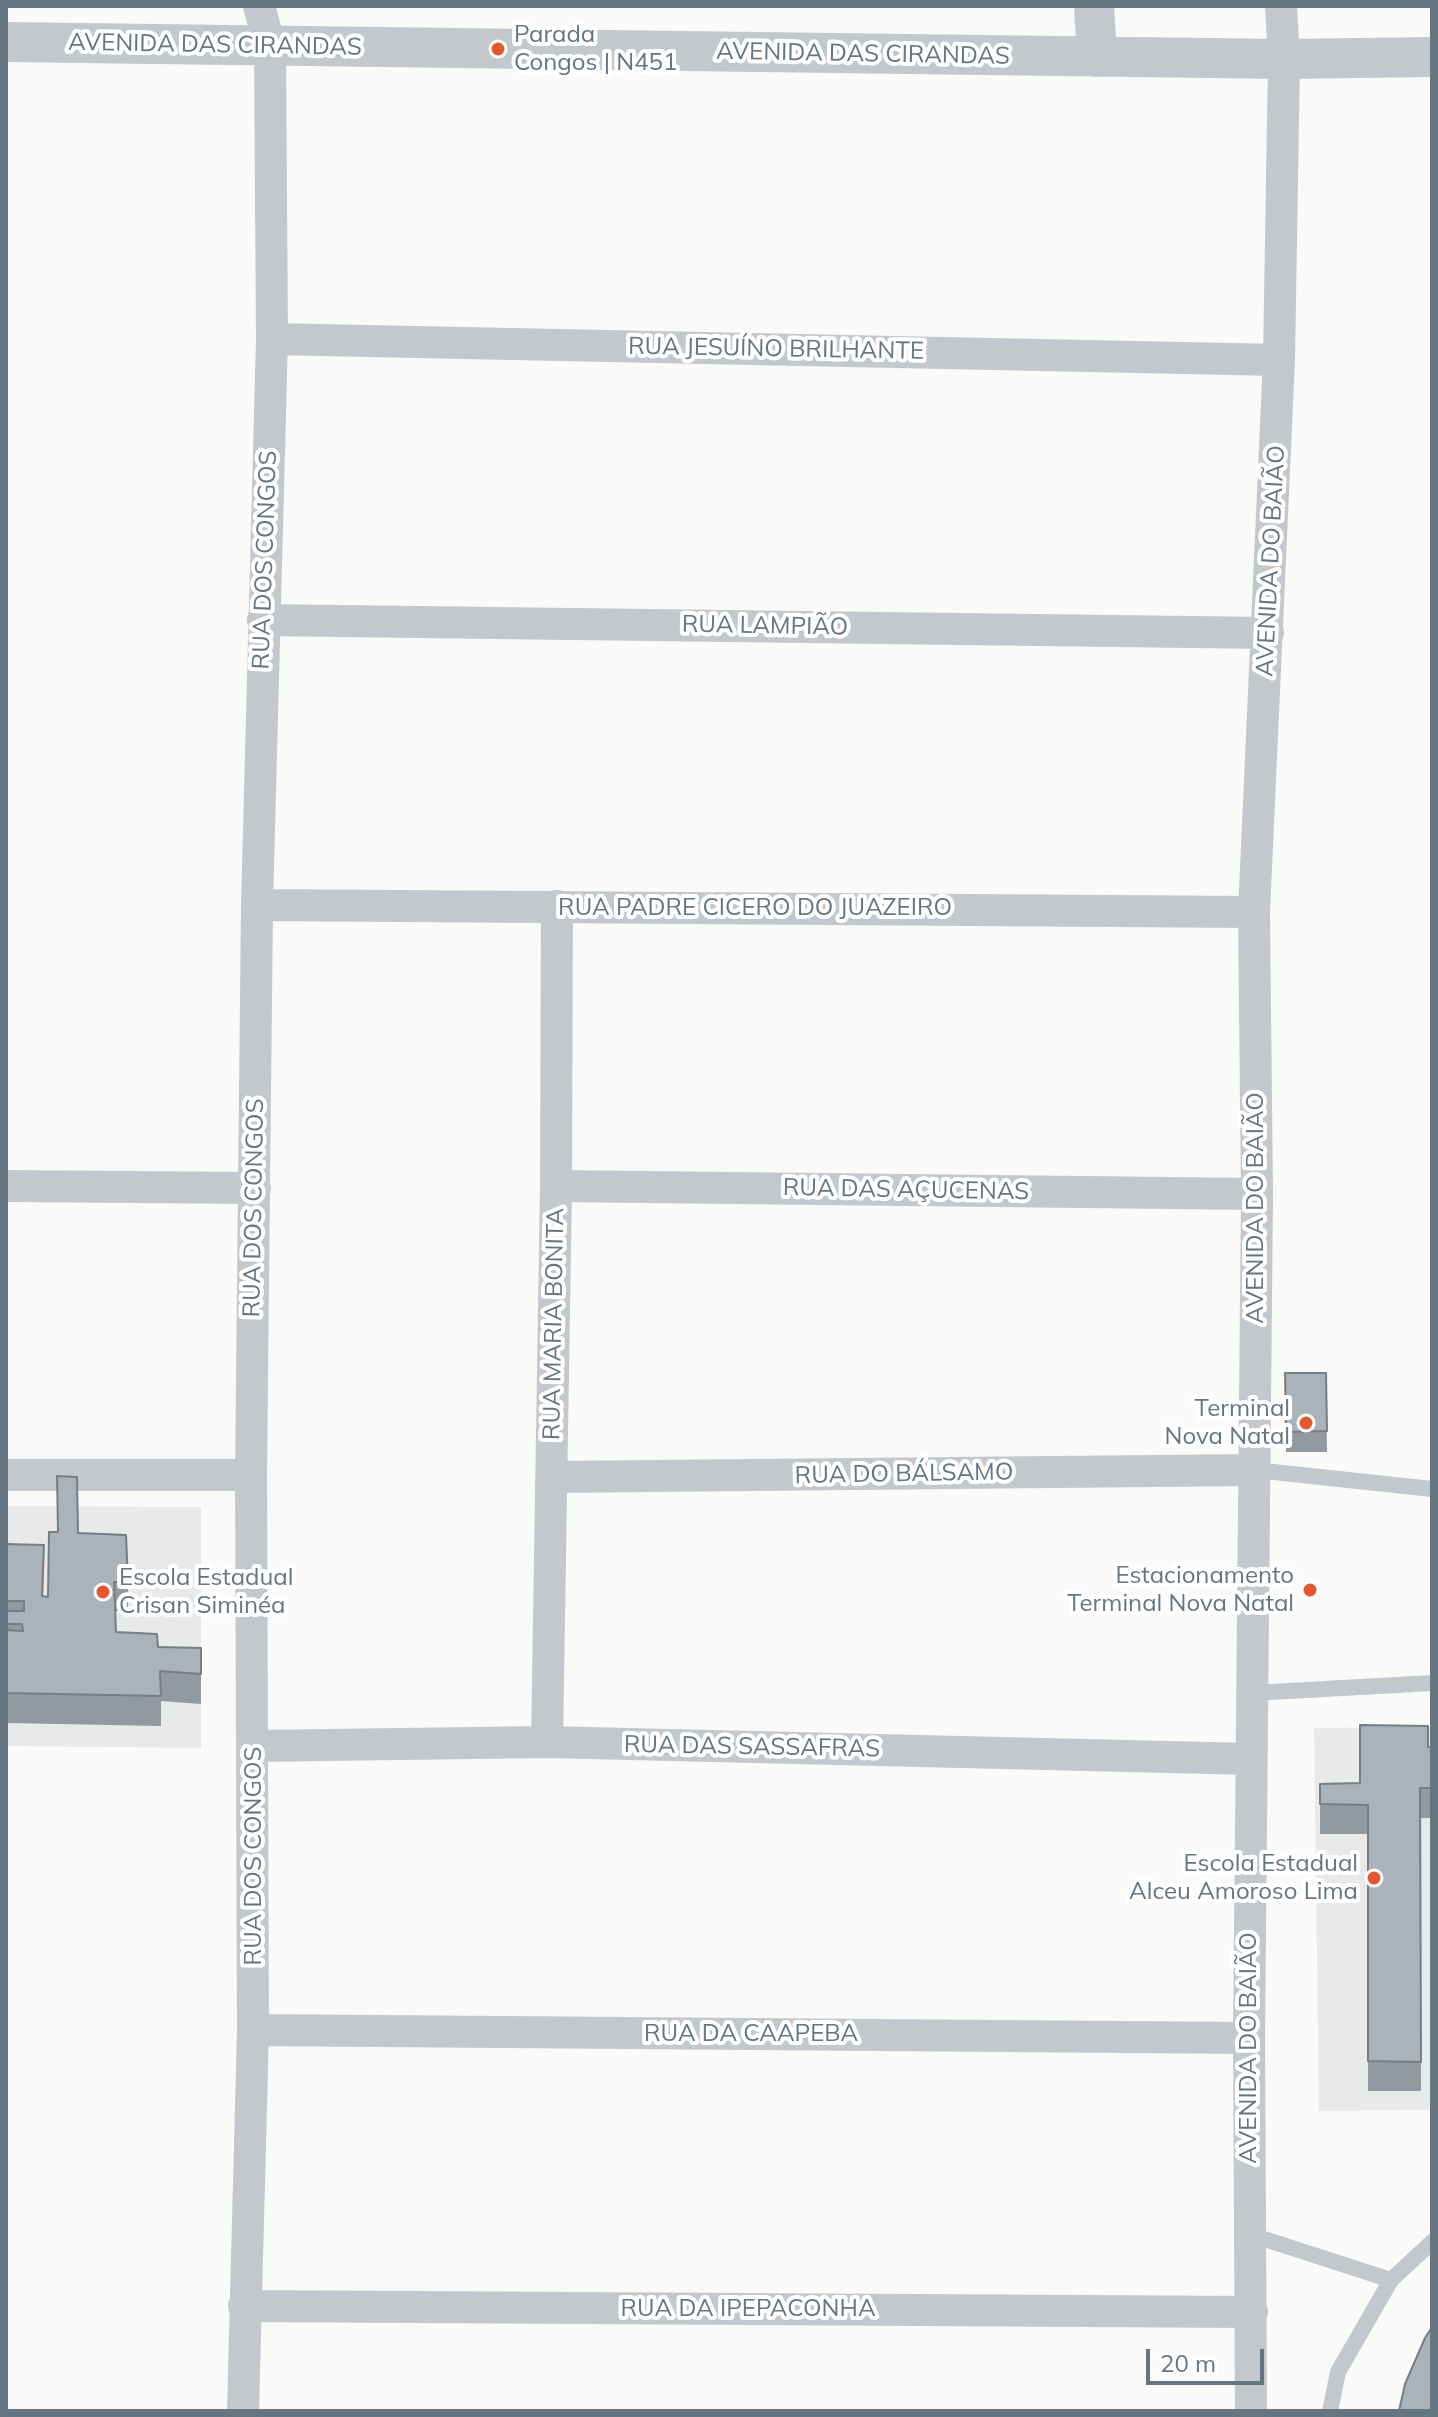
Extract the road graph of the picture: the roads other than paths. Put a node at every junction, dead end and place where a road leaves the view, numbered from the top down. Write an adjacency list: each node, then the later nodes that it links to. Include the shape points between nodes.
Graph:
1 (259, 6): 5 (street, RUA DOS CONGOS)
2 (1094, 6): 6 (street)
3 (1281, 6): 8 (street, AVENIDA DO BAIÃO)
4 (6, 42): 5 (street, AVENIDA DAS CIRANDAS)
5 (270, 46): 6 (street, AVENIDA DAS CIRANDAS); 9 (street, RUA DOS CONGOS)
6 (1097, 57): 8 (street, AVENIDA DAS CIRANDAS)
7 (1432, 57): 8 (street, AVENIDA DAS CIRANDAS)
8 (1284, 59): 10 (street, AVENIDA DO BAIÃO)
9 (272, 339): 10 (street, RUA JESUÍNO BRILHANTE); 11 (street, RUA DOS CONGOS)
10 (1279, 360): 12 (street, AVENIDA DO BAIÃO)
11 (263, 620): 12 (street, RUA LAMPIÃO); 13 (street, RUA DOS CONGOS)
12 (1268, 633): 15 (street, AVENIDA DO BAIÃO)
13 (257, 905): 14 (street, RUA PADRE CICERO DO JUAZEIRO); 18 (street, RUA DOS CONGOS)
14 (557, 906): 15 (street, RUA PADRE CICERO DO JUAZEIRO); 17 (street, RUA MARIA BONITA)
15 (1254, 912): 19 (street, AVENIDA DO BAIÃO)
16 (6, 1186): 18 (street)
17 (556, 1186): 19 (street, RUA DAS AÇUCENAS); 23 (street, RUA MARIA BONITA)
18 (255, 1188): 22 (street, RUA DOS CONGOS)
19 (1257, 1194): 20 (street, AVENIDA DO BAIÃO)
20 (1255, 1470): 23 (street, RUA DO BÁLSAMO); 24 (lane); 26 (street, AVENIDA DO BAIÃO)
21 (6, 1475): 22 (street)
22 (251, 1475): 28 (street, RUA DOS CONGOS)
23 (552, 1477): 27 (street, RUA MARIA BONITA)
24 (1432, 1489)
25 (1432, 1683): 26 (lane)
26 (1252, 1693): 29 (street, AVENIDA DO BAIÃO)
27 (547, 1742): 28 (street, RUA DAS SASSAFRAS); 29 (street, RUA DAS SASSAFRAS)
28 (254, 1746): 30 (street, RUA DOS CONGOS)
29 (1251, 1759): 31 (street, AVENIDA DO BAIÃO)
30 (253, 2030): 31 (street, RUA DA CAAPEBA); 35 (street, RUA DOS CONGOS)
31 (1249, 2038): 32 (street, AVENIDA DO BAIÃO)
32 (1249, 2234): 34 (lane); 36 (street, AVENIDA DO BAIÃO)
33 (1432, 2242): 34 (lane)
34 (1391, 2280): 39 (lane, via 1338,2372)
35 (244, 2306): 36 (street, RUA DA IPEPACONHA); 37 (street, RUA DOS CONGOS)
36 (1252, 2312): 38 (street, AVENIDA DO BAIÃO)
37 (243, 2411)
38 (1251, 2411)
39 (1330, 2411)

